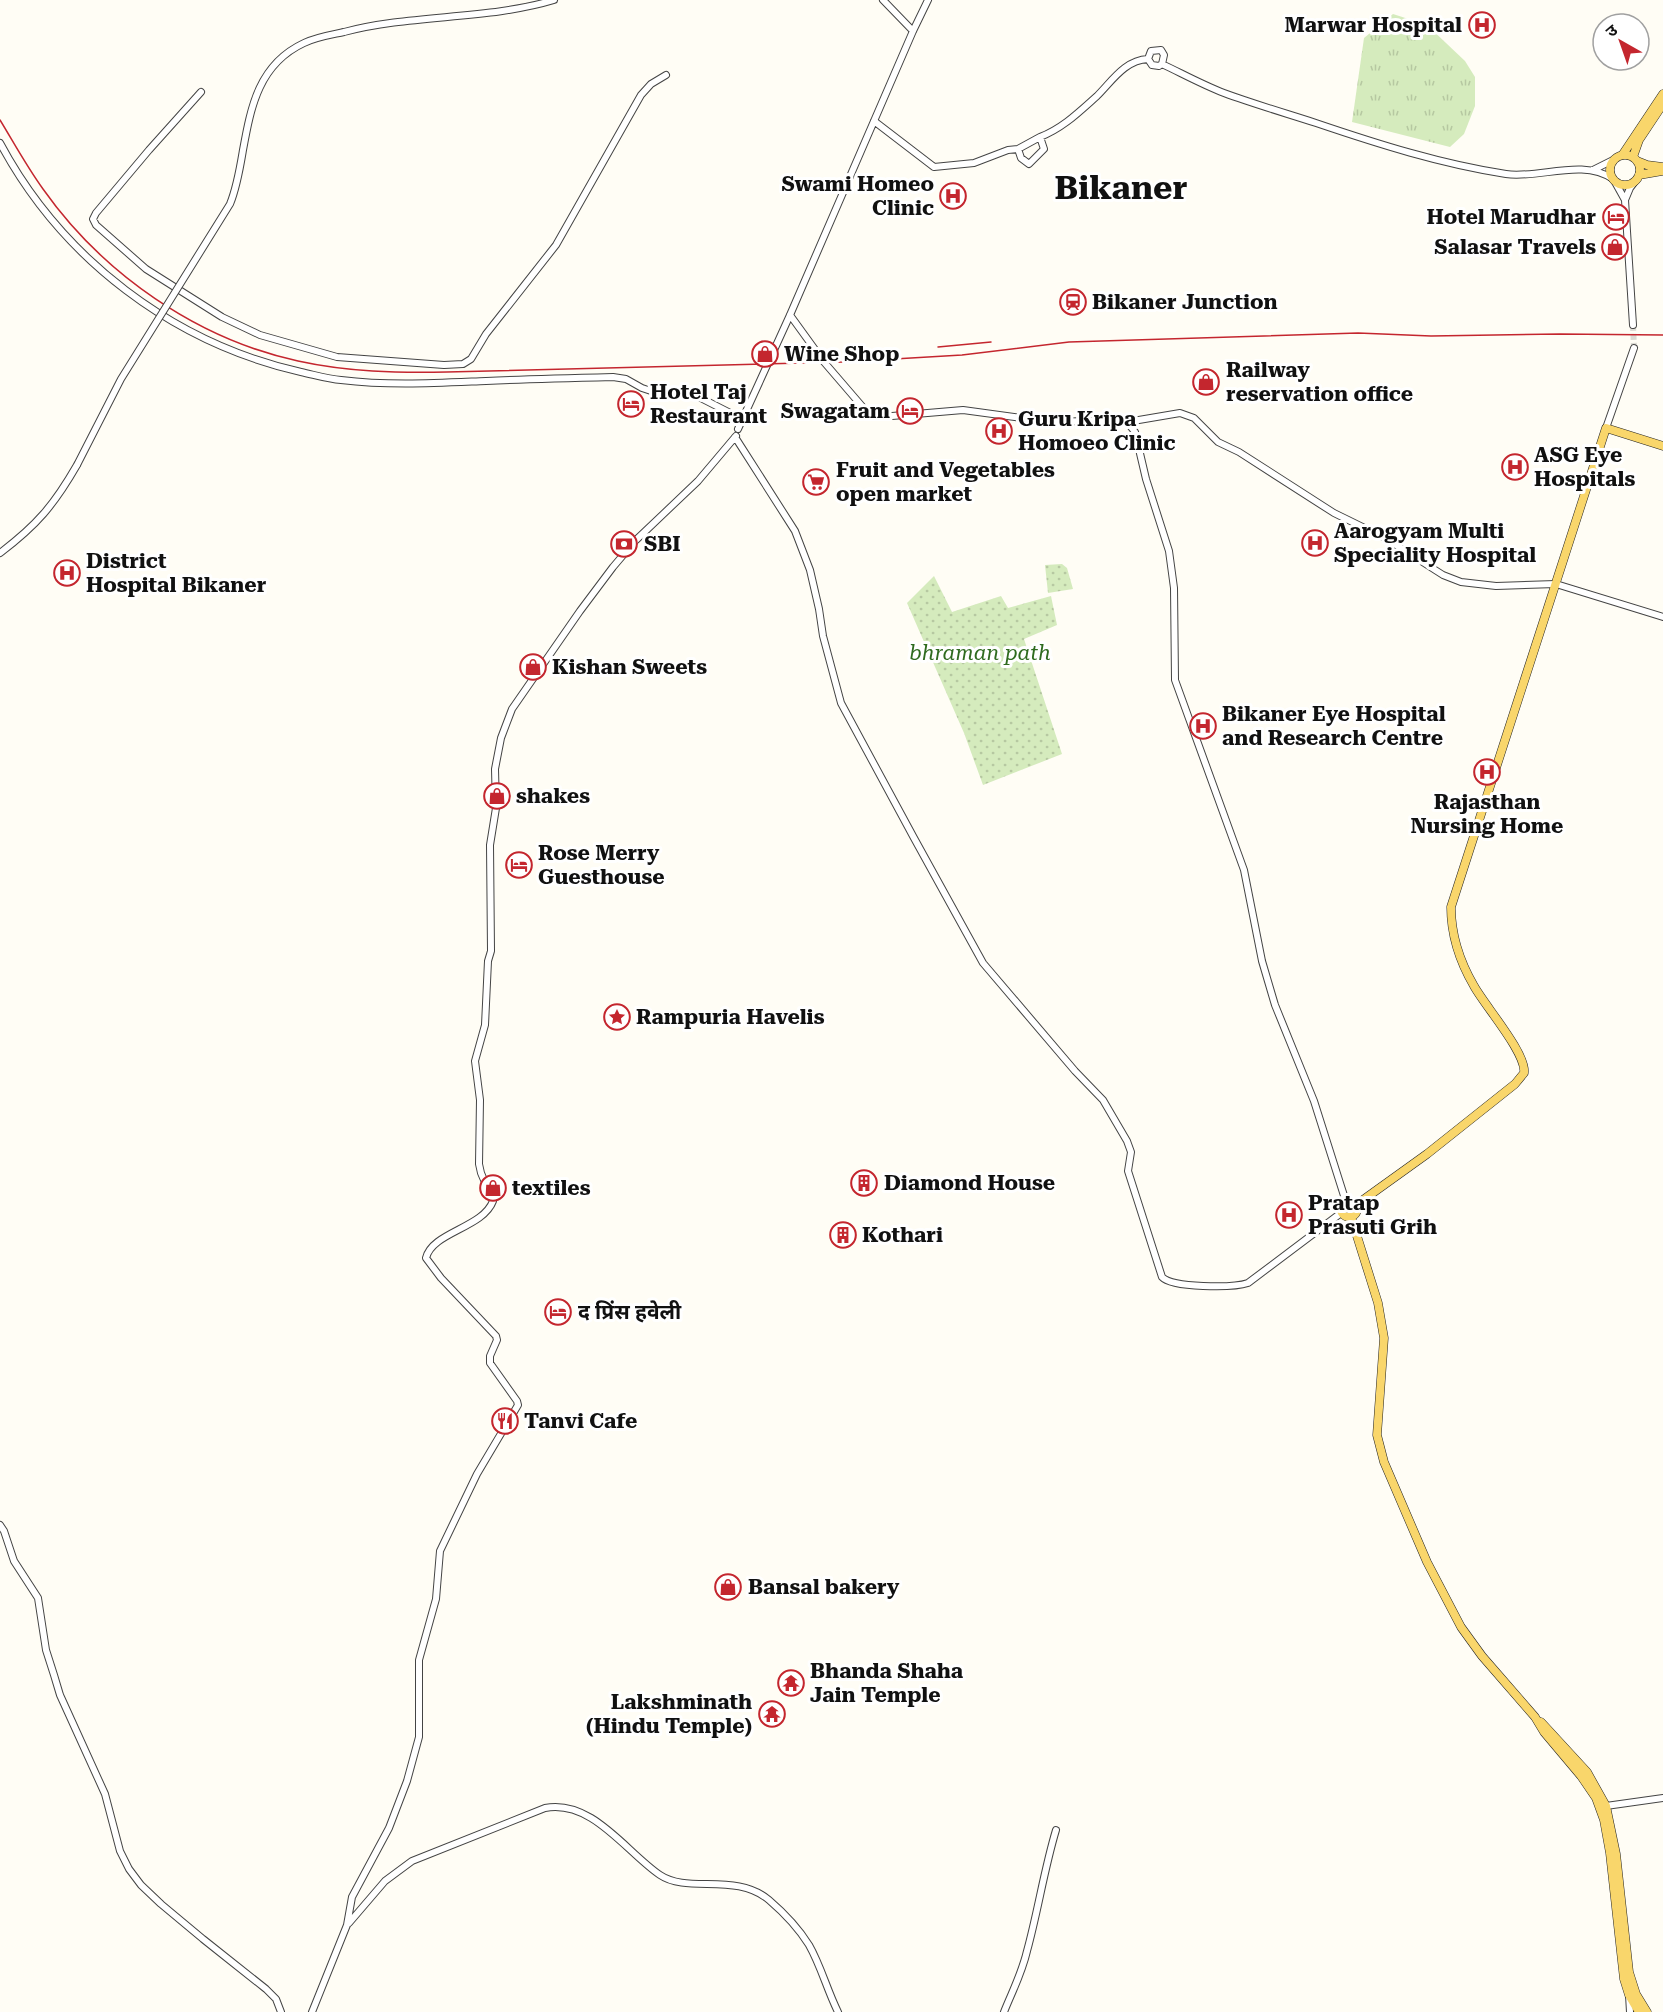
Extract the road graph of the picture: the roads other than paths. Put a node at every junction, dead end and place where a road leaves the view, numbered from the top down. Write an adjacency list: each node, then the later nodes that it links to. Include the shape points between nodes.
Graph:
1 (554, 0): 31 (street, bridge, via 344,32 302,43 270,69 252,105 230,204 121,379 61,491 36,523)
2 (883, 0): 4 (street)
3 (928, 0): 4 (street)
4 (913, 31): 11 (street)
5 (1148, 59): 6 (street, via 1155,66); 6 (street, via 1151,51 1161,50); 12 (street, via 1123,68 1077,114 1056,130)
6 (1162, 64): 19 (street, via 1235,96 1378,144 1459,165 1524,176)
7 (666, 75): 8 (street, via 641,94 561,237 471,359 464,364 444,365 336,357 260,335 157,277 96,225 96,213)
8 (201, 93)
9 (1663, 94): 15 (main road)
10 (1663, 104): 16 (main road, via 1639,140)
11 (874, 121): 14 (street, via 934,167 974,163); 23 (street)
12 (1040, 136): 14 (street); 14 (street, via 1044,149 1029,164)
13 (0, 143): 26 (street, via 41,209 109,278 165,316 242,354 276,366 356,382 614,377 654,392 689,392)
14 (1018, 149)
15 (1623, 154): 16 (main road); 17 (main road)
16 (1635, 159): 18 (main road); 20 (main road, via 1640,165)
17 (1613, 160): 19 (street); 21 (main road, via 1610,169)
18 (1663, 169): 20 (main road)
19 (1593, 170): 21 (street)
20 (1638, 177): 21 (main road, via 1626,185); 22 (street)
21 (1614, 180): 22 (street)
22 (1625, 200): 24 (street)
23 (790, 315): 26 (street); 27 (street, via 824,362 872,415 963,410 1051,422)
24 (1633, 325)
25 (1634, 348): 28 (street)
26 (742, 419): 29 (street)
27 (1127, 422): 32 (street, via 1188,414 1218,442 1334,513 1461,582 1496,586); 34 (street, via 1135,432 1169,551 1174,588 1175,680 1244,870 1275,1005 1314,1101)
28 (1606, 428): 30 (main road); 32 (main road)
29 (736, 434): 36 (street, via 795,531 810,570 841,703 911,834 983,963 1103,1100 1127,1141 1131,1152 1128,1171 1162,1277 1171,1283 1201,1286 1248,1283); 43 (street, via 698,481 636,540 598,586 512,709 501,738 490,845 491,951 485,1025 475,1061 480,1100 479,1164 493,1201 468,1224 433,1245 426,1258 496,1336 490,1363 518,1405 477,1474 440,1551 436,1599 419,1660 418,1737 394,1817 352,1897)
30 (1663, 446)
31 (0, 553)
32 (1556, 584): 33 (street); 35 (main road, via 1451,907 1454,934 1467,974 1515,1046 1525,1071 1522,1078 1437,1146)
33 (1663, 617)
34 (1346, 1202): 35 (main road); 36 (main road)
35 (1356, 1205): 37 (main road)
36 (1341, 1213): 37 (main road)
37 (1351, 1217): 39 (main road, via 1378,1303 1384,1338 1377,1434 1384,1464 1461,1627)
38 (0, 1525): 46 (street, via 14,1561 38,1598 46,1650 60,1695 105,1794 120,1851 129,1869 174,1914 266,1989)
39 (1536, 1717): 41 (main road, via 1587,1773); 45 (main road, via 1591,1790 1602,1813)
40 (1663, 1798): 41 (street)
41 (1606, 1806): 44 (main road, via 1614,1838)
42 (1056, 1830): 49 (street, via 1027,1952)
43 (347, 1925): 47 (street); 48 (street, via 385,1881 412,1861 545,1808 561,1807 596,1822 660,1876 682,1882 744,1887 769,1900 809,1946)
44 (1632, 1985): 45 (street); 52 (main road)
45 (1629, 1995): 50 (street); 51 (main road)
46 (281, 2012)
47 (312, 2012)
48 (838, 2012)
49 (1004, 2012)
50 (1630, 2012)
51 (1639, 2012)
52 (1647, 2012)

